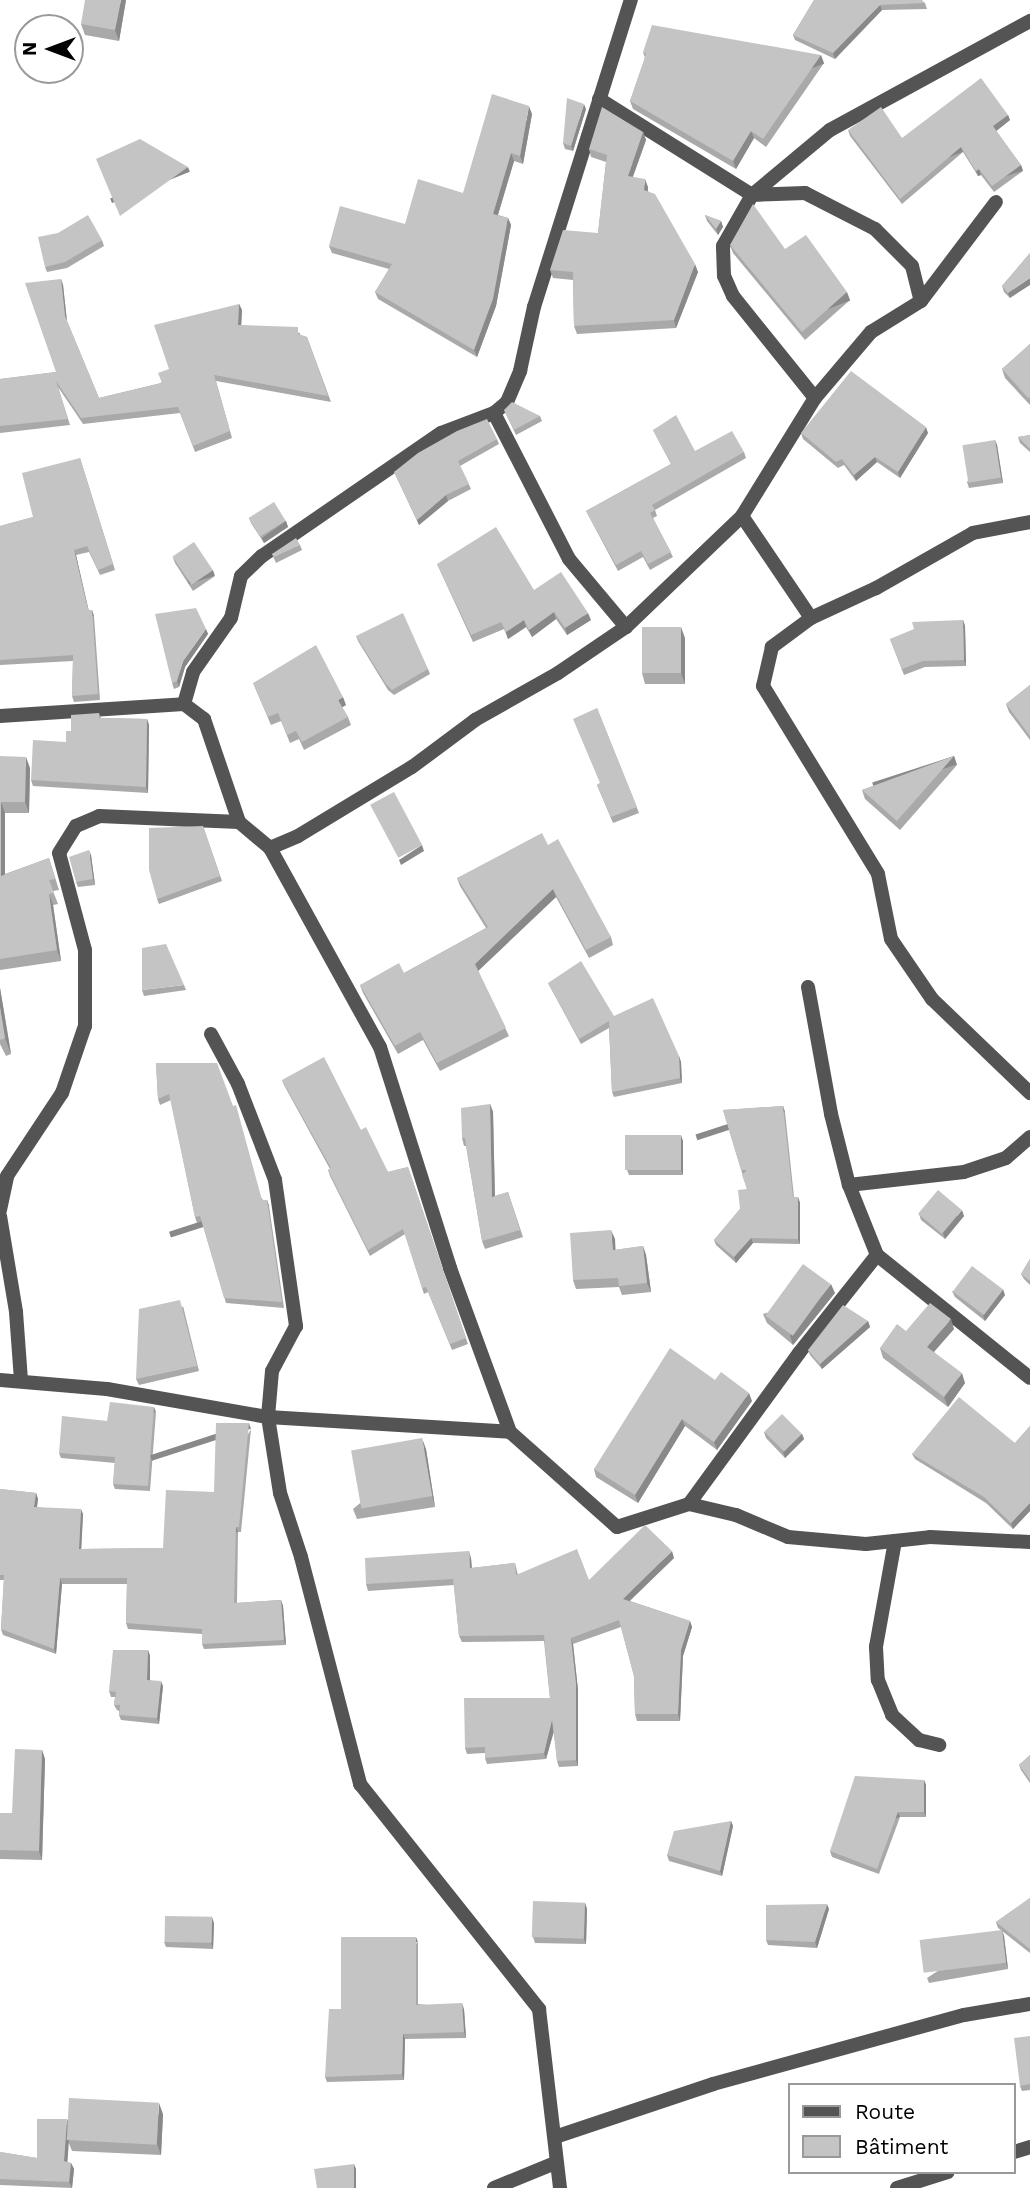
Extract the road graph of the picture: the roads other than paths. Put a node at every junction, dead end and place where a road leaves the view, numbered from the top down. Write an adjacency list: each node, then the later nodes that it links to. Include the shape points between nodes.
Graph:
1 (631, 0): 3 (street)
2 (1030, 21): 4 (street, via 830,130)
3 (599, 99): 4 (street); 8 (street, via 534,307 520,371 507,402)
4 (752, 195): 6 (street, via 805,193 875,229 912,266); 7 (street, via 723,246 724,276 733,296)
5 (996, 202): 6 (street)
6 (921, 301): 7 (street, via 871,332)
7 (815, 398): 9 (street)
8 (494, 414): 12 (street, via 569,559); 13 (street, via 441,433 262,556 241,576 231,618 193,672)
9 (742, 516): 11 (street); 12 (street)
10 (1030, 522): 11 (street, via 973,533 876,588)
11 (811, 618): 19 (street, via 772,647 763,687 878,874 891,939 932,999)
12 (626, 628): 16 (street, via 475,720 412,767)
13 (184, 704): 14 (street); 15 (street, via 204,719)
14 (0, 716)
15 (239, 822): 16 (street); 22 (street, via 99,816 76,826 59,853 85,950 85,1026 62,1093 7,1176)
16 (270, 848): 29 (street, via 380,1047 450,1268)
17 (808, 987): 21 (street)
18 (211, 1034): 28 (street, via 238,1084 275,1180 296,1326 272,1371)
19 (1030, 1093)
20 (1030, 1137): 21 (street, via 1006,1158 964,1172)
21 (849, 1185): 24 (street)
22 (0, 1210)
23 (0, 1216): 27 (street, via 16,1312)
24 (877, 1255): 25 (street); 30 (street, via 799,1353)
25 (1030, 1378)
26 (0, 1380): 27 (street)
27 (21, 1380): 28 (street, via 134,1393)
28 (268, 1417): 29 (street); 35 (street, via 281,1493 360,1784 539,2009)
29 (510, 1432): 30 (street, via 617,1527)
30 (690, 1504): 31 (street, via 736,1515 788,1537 866,1544)
31 (895, 1541): 32 (street, via 930,1537); 33 (street, via 876,1647 878,1680 892,1715 919,1740)
32 (1030, 1542)
33 (939, 1745)
34 (1030, 2004): 35 (street, via 964,2015 713,2084)
35 (555, 2137): 36 (street)
36 (555, 2163): 38 (street); 39 (street)
37 (942, 2174): 40 (street)
38 (494, 2188)
39 (560, 2188)
40 (897, 2188)

